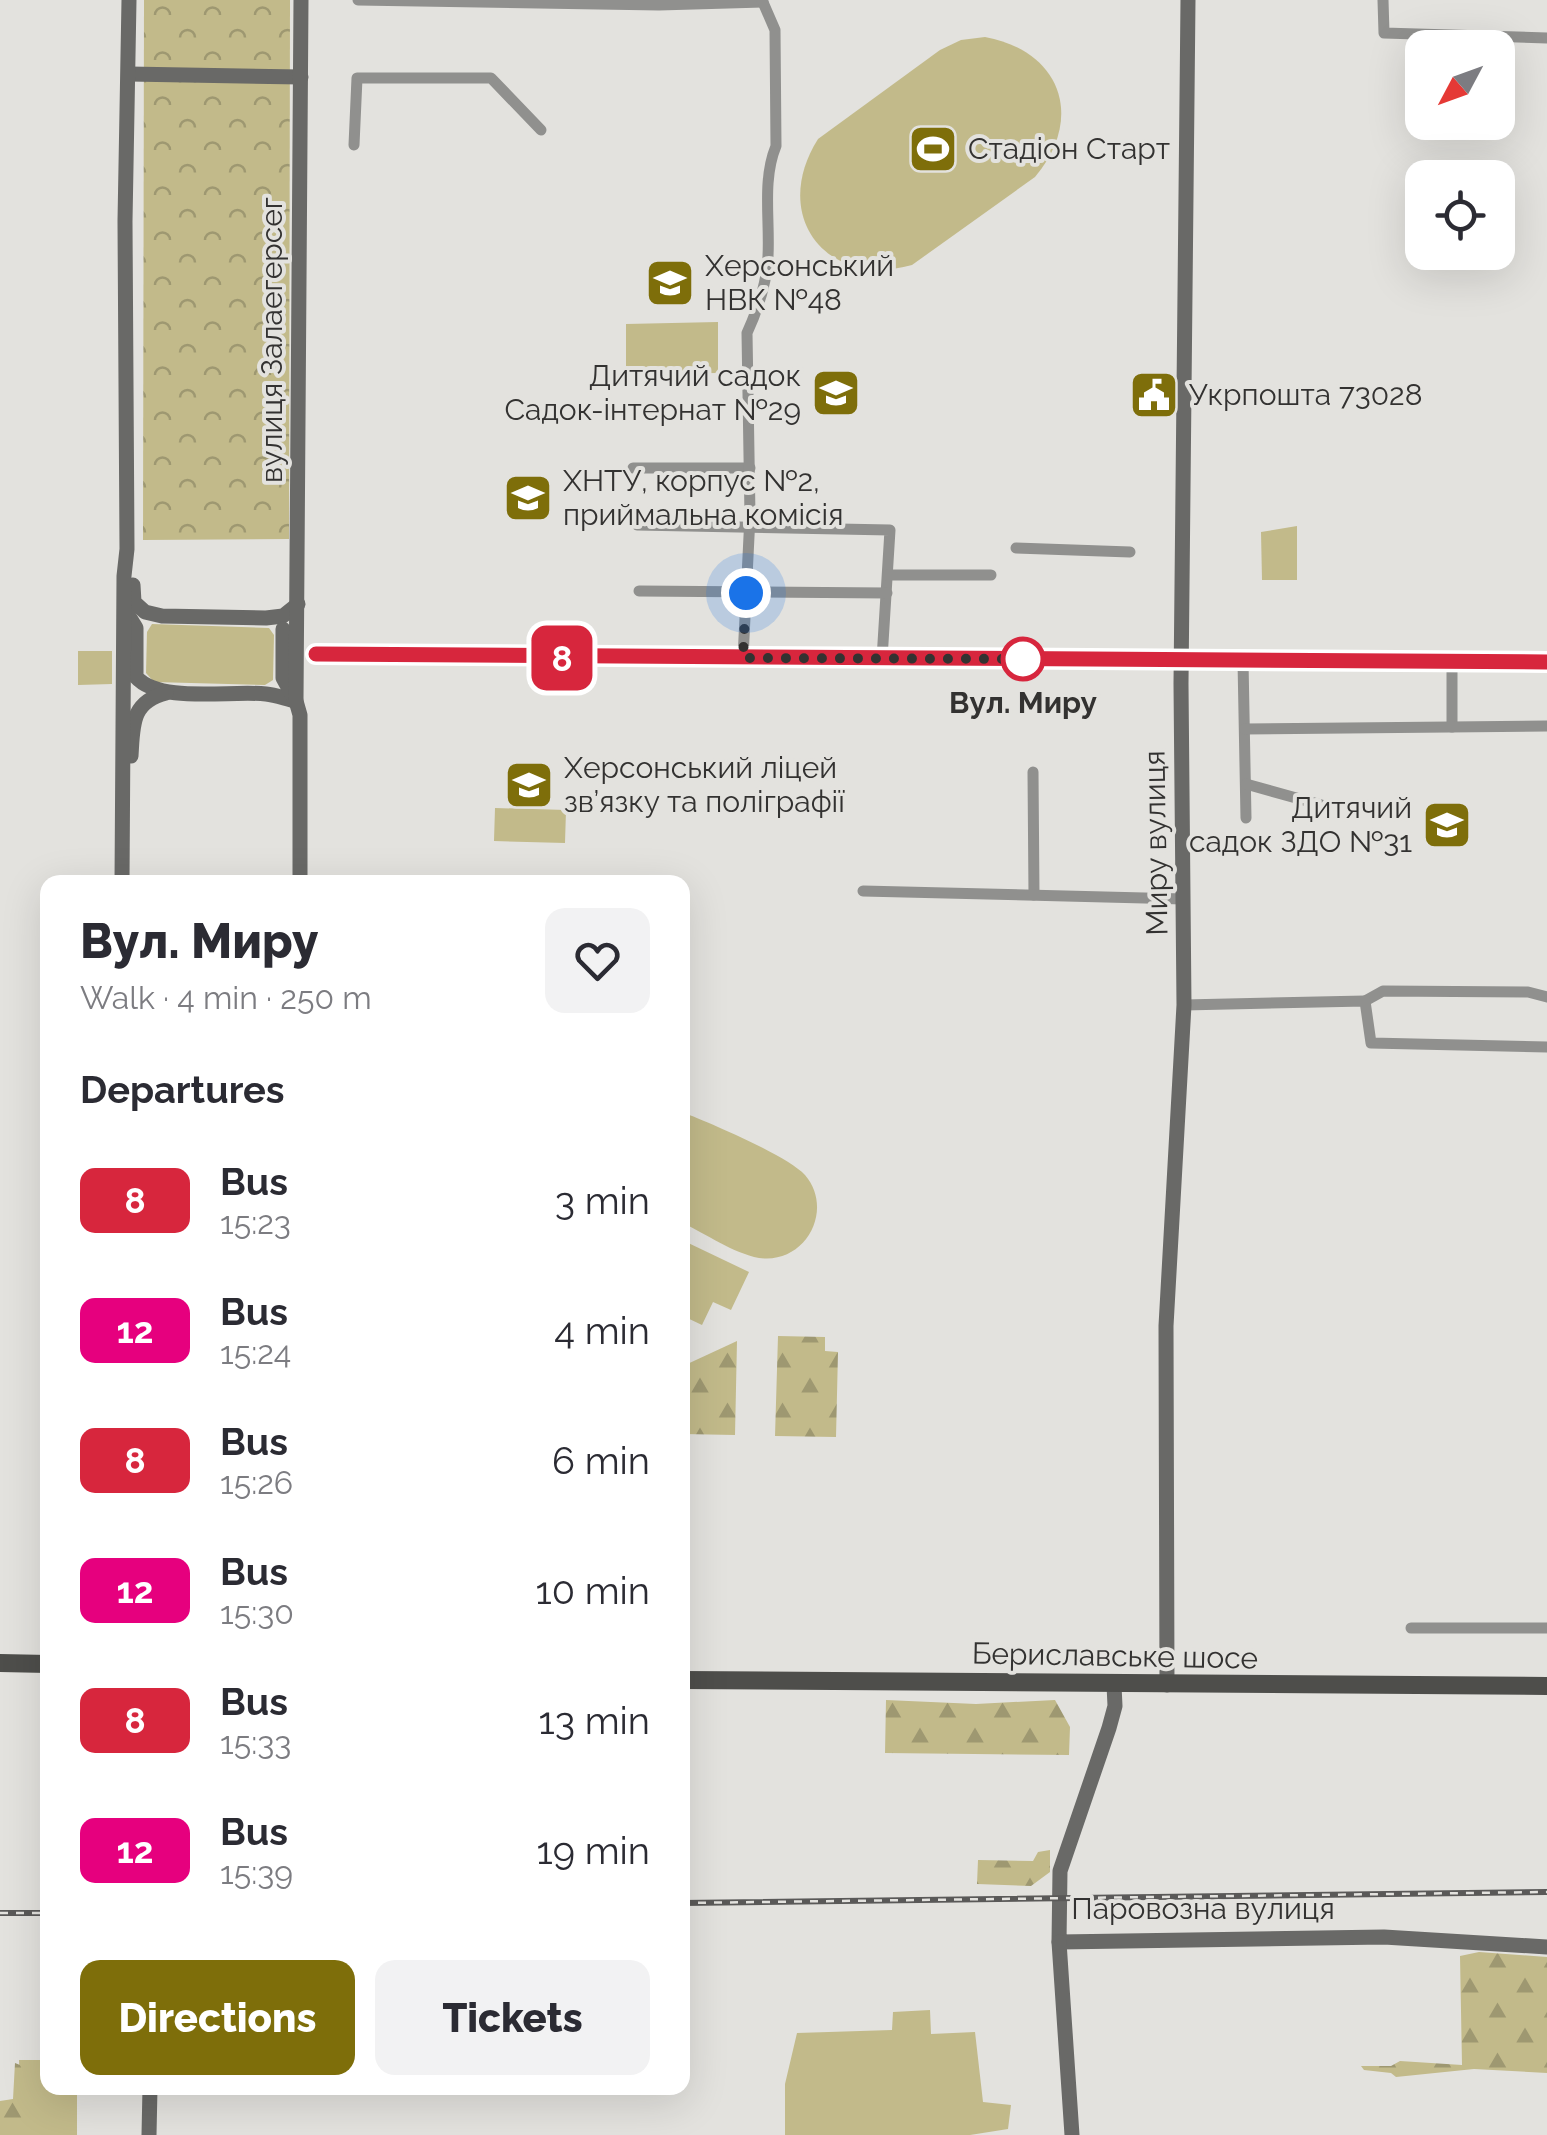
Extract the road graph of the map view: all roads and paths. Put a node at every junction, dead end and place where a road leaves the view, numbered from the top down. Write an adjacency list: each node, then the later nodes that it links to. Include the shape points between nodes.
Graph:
1 (129, 0): 9 (street)
2 (301, 0): 10 (street, вулиця Залаегерсег)
3 (358, 0): 7 (street)
4 (1188, 0): 37 (street, Миру вулиця)
5 (1382, 0): 8 (street, via 1384,32)
6 (762, 1): 7 (street); 14 (street, via 775,30 776,146 768,163 768,261 747,333)
7 (706, 2)
8 (1547, 38)
9 (129, 74): 10 (street); 18 (street)
10 (301, 77): 25 (street, вулиця Залаегерсег)
11 (541, 130): 12 (street, via 491,78 356,78)
12 (354, 145)
13 (633, 468): 14 (street)
14 (750, 468): 16 (street)
15 (637, 525): 16 (street)
16 (750, 528): 20 (street, via 890,530); 23 (street)
17 (1016, 548): 19 (street)
18 (128, 549): 26 (street); 27 (street, via 134,602)
19 (1130, 552)
20 (888, 575): 21 (street); 24 (street)
21 (991, 575)
22 (639, 591): 23 (street)
23 (746, 593): 24 (street); 34 (street)
24 (887, 593): 35 (street)
25 (298, 604): 28 (street); 31 (street, вулиця Залаегерсег)
26 (124, 608): 29 (street); 32 (street)
27 (162, 616): 28 (street); 29 (street)
28 (266, 618): 30 (street)
29 (136, 628): 32 (street); 42 (street, via 136,677 145,687)
30 (282, 629): 31 (street); 41 (street)
31 (297, 639): 33 (street); 40 (street, вулиця Залаегерсег)
32 (124, 643): 49 (street)
33 (316, 654): 34 (street); 40 (street)
34 (743, 658): 35 (street)
35 (882, 658): 37 (street)
36 (1243, 661): 37 (street); 38 (street); 47 (street)
37 (1182, 662): 57 (street, Миру вулиця)
38 (1452, 662): 39 (street); 46 (street)
39 (1547, 662)
40 (297, 668): 41 (street); 44 (street, вулиця Залаегерсег)
41 (283, 678): 43 (street); 44 (street)
42 (171, 692): 43 (street); 49 (street, via 152,696 133,716)
43 (267, 694): 44 (street)
44 (296, 701): 54 (street)
45 (1547, 726): 46 (street)
46 (1452, 727): 47 (street)
47 (1245, 729): 50 (street)
48 (1033, 772): 56 (street)
49 (124, 784): 53 (street)
50 (1246, 784): 51 (street); 52 (street)
51 (1325, 806)
52 (1246, 818)
53 (122, 875)
54 (300, 875)
55 (864, 891): 56 (street)
56 (1034, 895): 57 (street)
57 (1184, 899): 60 (street, Миру вулиця)
58 (1547, 997): 59 (street, via 1384,992)
59 (1365, 1001): 60 (street); 61 (street, via 1371,1043)
60 (1184, 1005): 68 (street, Миру вулиця, via 1166,1326)
61 (1547, 1047)
62 (1410, 1628): 63 (street)
63 (1547, 1628)
64 (0, 1663): 65 (main road)
65 (40, 1664)
66 (690, 1680): 67 (main road, Бериславське шосе)
67 (1114, 1684): 68 (main road, Бериславське шосе); 70 (street, Паровозна вулиця, via 1109,1728 1060,1872)
68 (1167, 1685): 69 (main road, Бериславське шосе)
69 (1547, 1686)
70 (1059, 1942): 71 (street, Паровозна вулиця, via 1384,1936); 74 (street)
71 (1547, 1948)
72 (150, 2095): 73 (street)
73 (149, 2135)
74 (1072, 2135)

